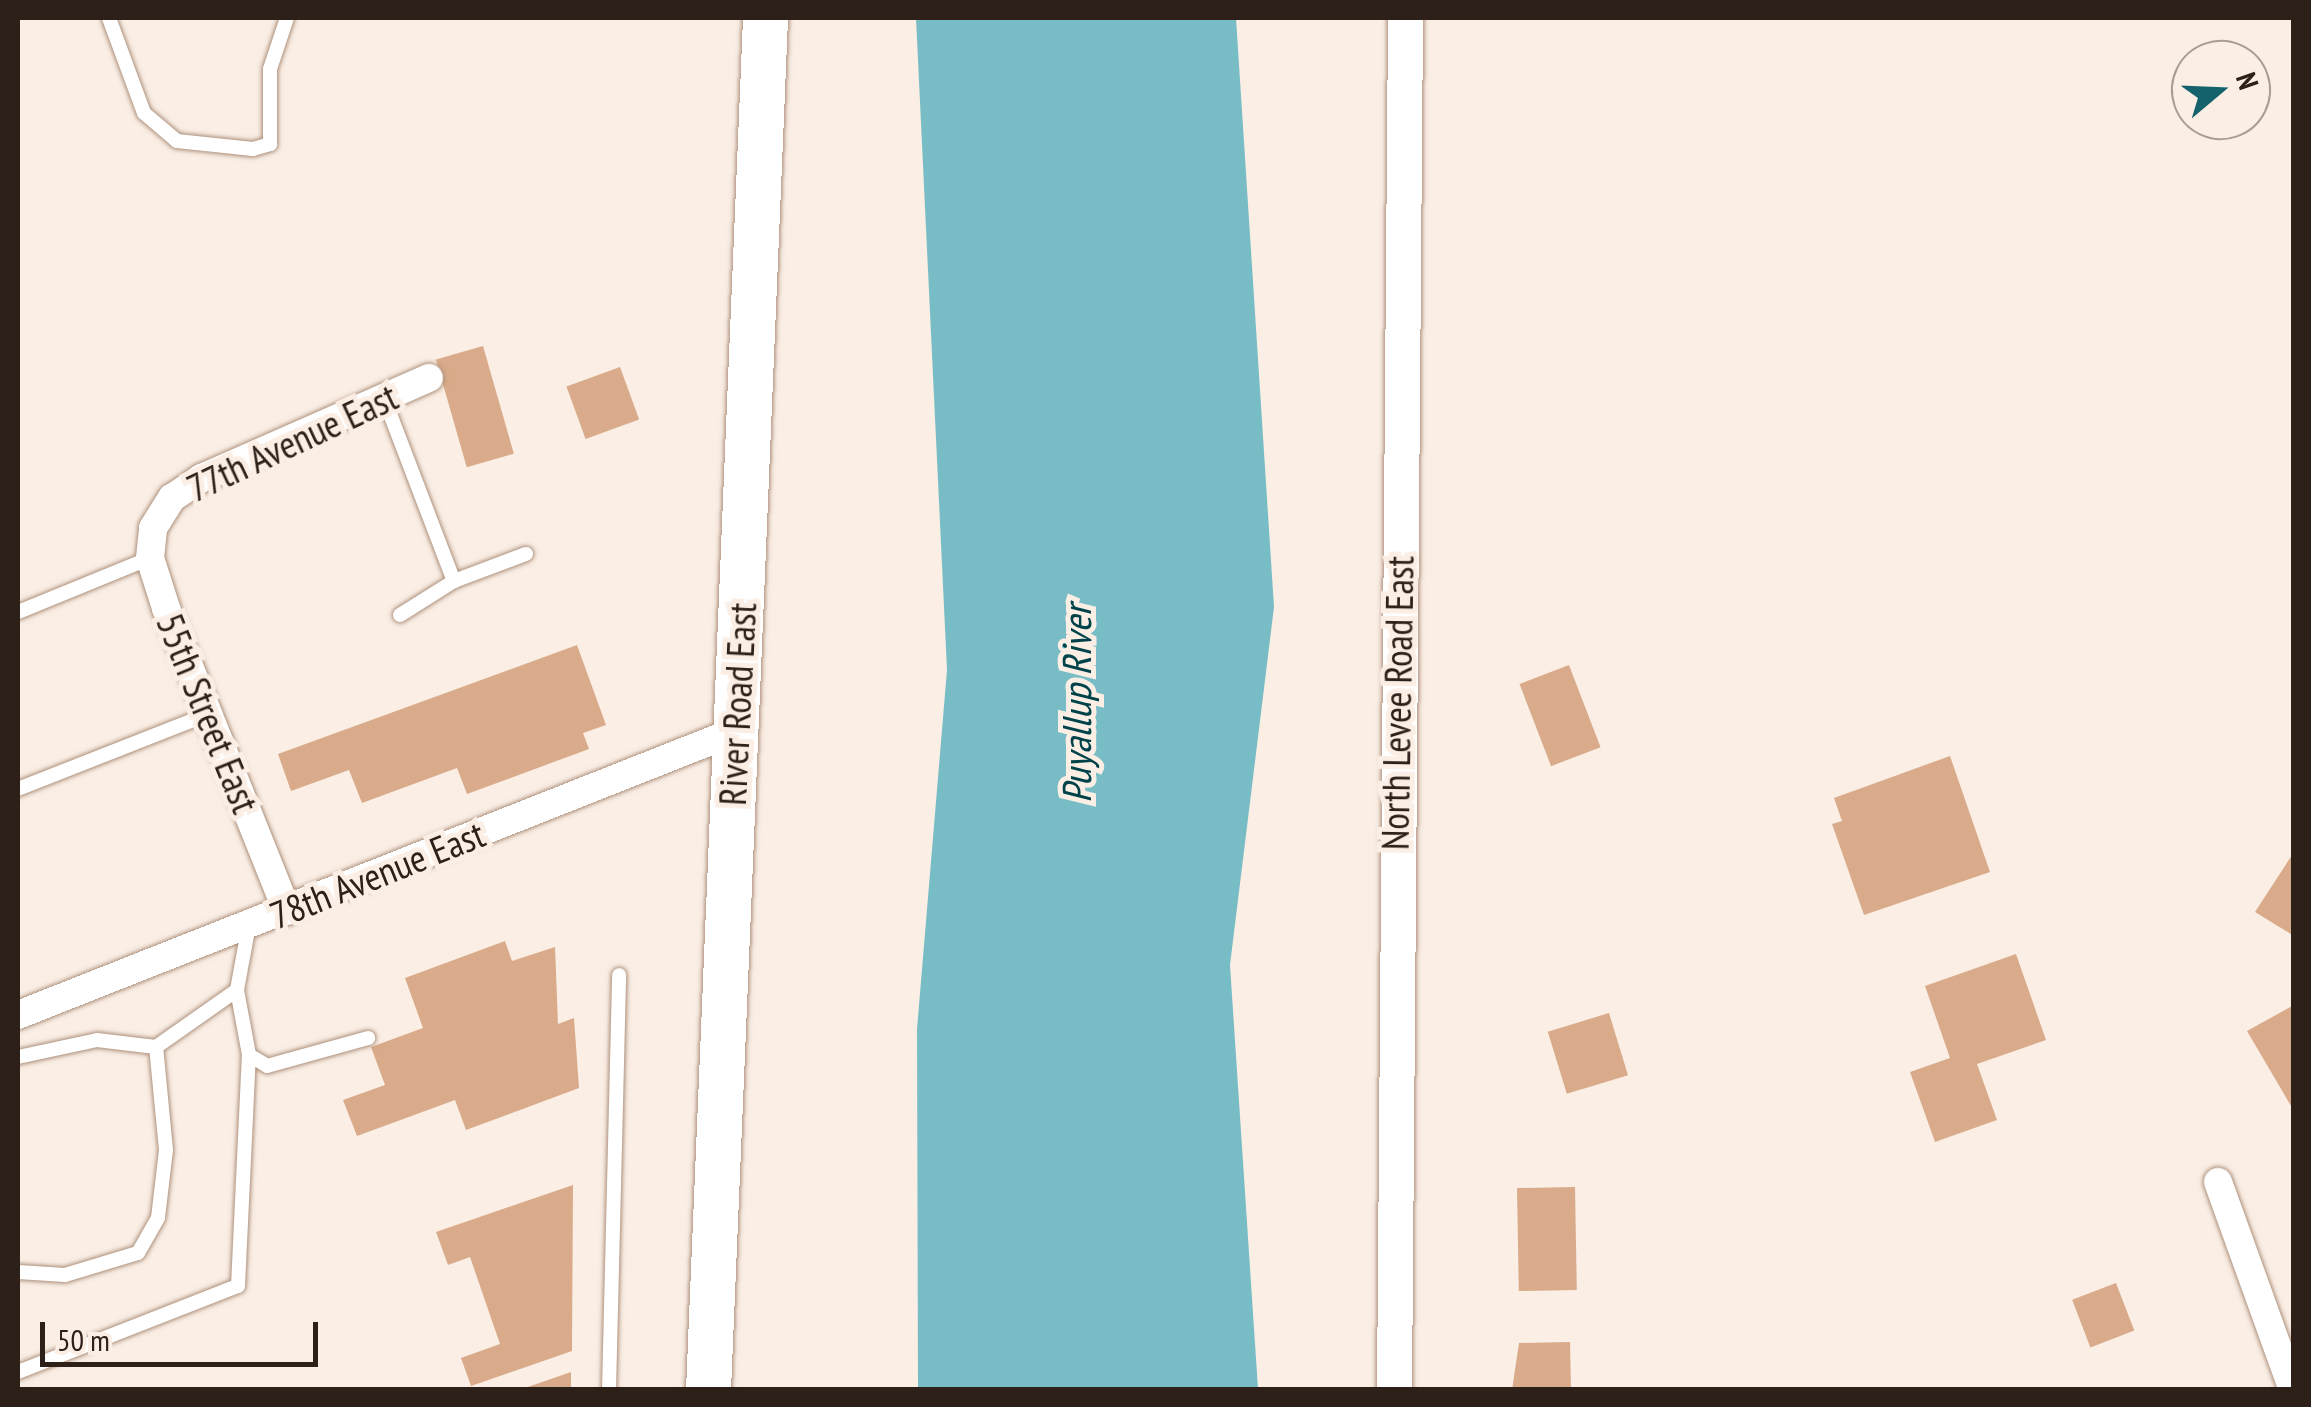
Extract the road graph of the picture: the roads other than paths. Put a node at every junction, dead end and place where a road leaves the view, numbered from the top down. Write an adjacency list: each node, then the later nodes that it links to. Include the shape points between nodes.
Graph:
1 (110, 18): 2 (lane, via 144,112 177,141 254,150 270,144 270,69)
2 (287, 18)
3 (765, 18): 13 (main road, River Road East)
4 (1405, 18): 29 (street, North Levee Road East)
5 (429, 378): 6 (street, 77th Avenue East)
6 (384, 398): 8 (street, 77th Avenue East, via 202,478 160,512); 9 (lane)
7 (526, 554): 9 (lane)
8 (150, 558): 10 (lane); 12 (street, 55th Street East)
9 (454, 581): 11 (lane)
10 (18, 612)
11 (400, 616)
12 (208, 714): 14 (lane); 15 (street, 55th Street East)
13 (736, 731): 15 (street, 78th Avenue East); 28 (main road, River Road East)
14 (18, 789)
15 (287, 911): 16 (street, 78th Avenue East)
16 (250, 925): 18 (lane); 19 (street, 78th Avenue East)
17 (619, 975): 27 (lane)
18 (237, 990): 21 (lane); 22 (lane)
19 (18, 1015)
20 (368, 1038): 22 (lane, via 267,1066)
21 (156, 1047): 23 (lane, via 97,1040); 25 (lane, via 166,1150 158,1218 138,1253 65,1275)
22 (248, 1055): 26 (lane, via 238,1286)
23 (18, 1057)
24 (2218, 1182): 30 (street)
25 (18, 1272)
26 (18, 1372)
27 (609, 1390)
28 (708, 1390)
29 (1394, 1390)
30 (2293, 1390)

